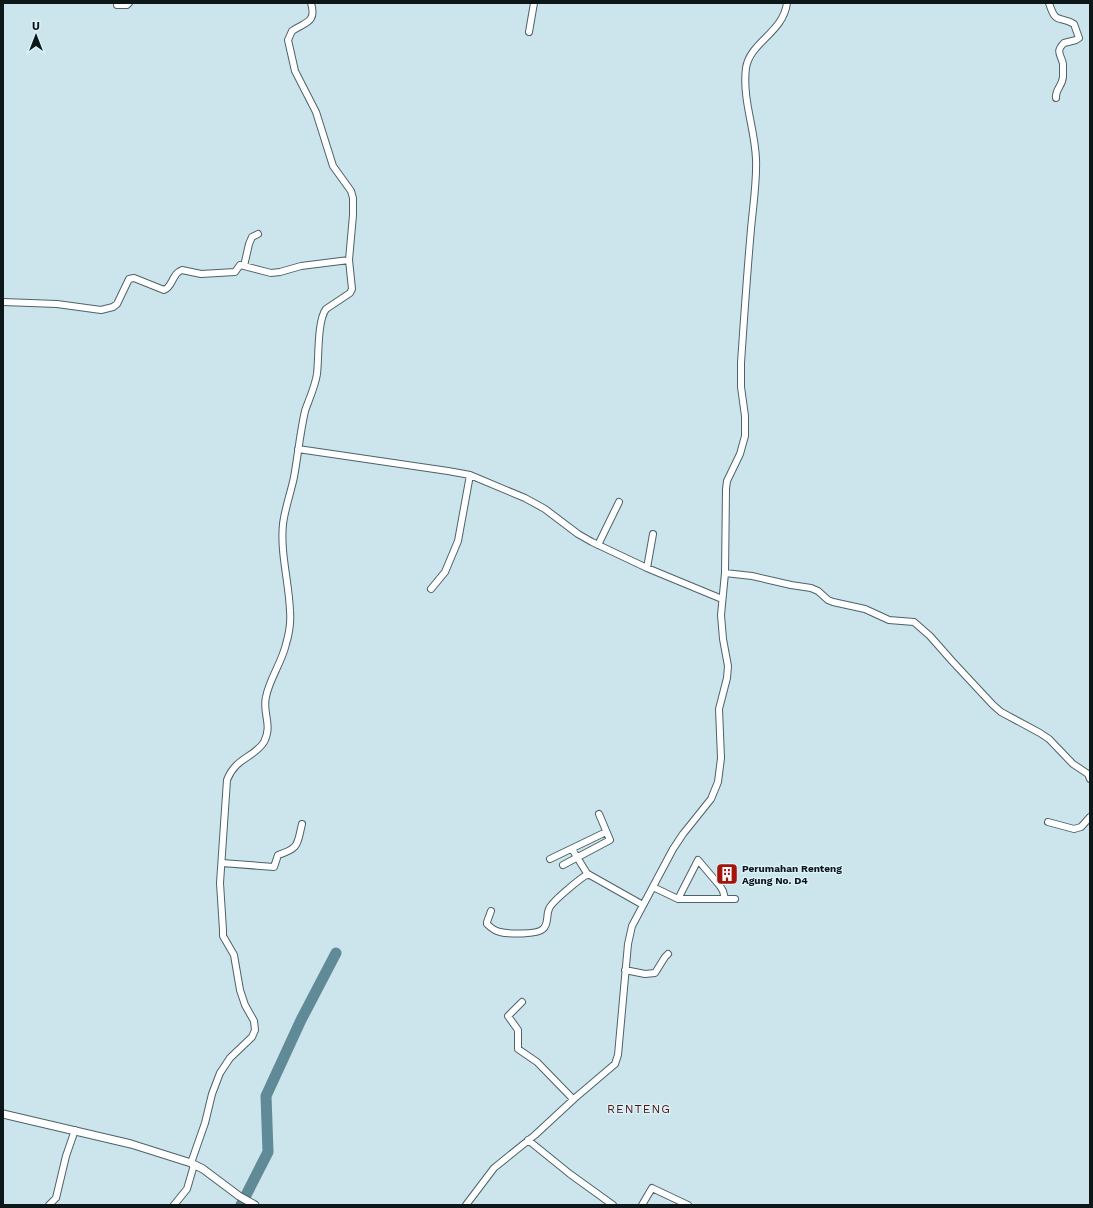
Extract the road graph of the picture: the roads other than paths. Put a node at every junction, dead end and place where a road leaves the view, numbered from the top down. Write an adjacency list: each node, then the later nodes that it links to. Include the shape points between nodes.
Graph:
1 (129, 3): 6 (street)
2 (311, 3): 10 (street, via 311,19 292,31 288,37 289,45 295,71 319,119 332,166 352,194)
3 (534, 3): 7 (street)
4 (787, 3): 19 (street, via 777,27 750,56 746,70 749,119 756,160 741,363 746,428 742,446 727,480)
5 (1049, 3): 8 (street, via 1055,17 1074,24 1079,38 1064,43 1060,49 1063,80 1056,92)
6 (117, 5)
7 (529, 32)
8 (1056, 98)
9 (258, 234): 11 (street, via 252,237)
10 (349, 260): 11 (street, via 301,266 280,272); 13 (street, via 352,290 324,312 317,375 305,413)
11 (244, 266): 12 (street, via 239,265 235,272 213,274 182,270 164,290 131,278 117,304 101,310 57,304)
12 (3, 302)
13 (298, 449): 14 (street); 31 (street, via 283,526 290,611 287,639 283,656 266,696 268,727 264,740 259,748 234,767 227,780)
14 (470, 475): 17 (street, via 537,504 578,534); 20 (street, via 458,541 445,572)
15 (619, 502): 17 (street)
16 (653, 534): 18 (street)
17 (598, 545): 18 (street)
18 (647, 568): 21 (street)
19 (725, 573): 21 (street); 22 (street, via 811,588 833,602 865,609 889,620 914,622 993,705 1049,739 1073,764 1088,774)
20 (431, 589)
21 (722, 598): 34 (street, via 721,625 728,666 719,709 718,782 711,799 673,849)
22 (1090, 779)
23 (599, 814): 27 (street)
24 (1090, 817): 25 (street, via 1082,827 1074,829)
25 (1048, 822)
26 (302, 824): 31 (street, via 295,848 278,855 274,867)
27 (606, 832): 28 (street); 29 (street, via 610,840)
28 (572, 849): 29 (street); 30 (street)
29 (577, 857): 32 (street); 33 (street)
30 (550, 859)
31 (222, 863): 47 (street, via 220,883 223,936 234,955 240,990 254,1021 255,1030 252,1037 230,1058 220,1073)
32 (563, 865)
33 (588, 875): 38 (street); 39 (street, via 552,904 548,910 547,923 540,931 499,932 487,924)
34 (653, 887): 35 (street); 38 (street)
35 (678, 899): 36 (street); 36 (street, via 698,860 720,886)
36 (725, 899): 37 (street)
37 (735, 899)
38 (643, 905): 41 (street, via 632,926)
39 (491, 912)
40 (668, 954): 41 (street, via 655,973)
41 (625, 970): 43 (street, via 617,1062)
42 (522, 1002): 43 (street, via 508,1016 518,1030 518,1049 537,1062)
43 (573, 1099): 46 (street)
44 (3, 1114): 45 (main road)
45 (75, 1130): 47 (main road, via 131,1144); 48 (street, via 56,1198)
46 (528, 1140): 51 (street, via 494,1168); 52 (street)
47 (192, 1164): 49 (street, via 187,1189); 50 (main road)
48 (49, 1205)
49 (174, 1205)
50 (255, 1205)
51 (466, 1205)
52 (613, 1205)
53 (642, 1205): 54 (street, via 652,1188)
54 (688, 1205)

